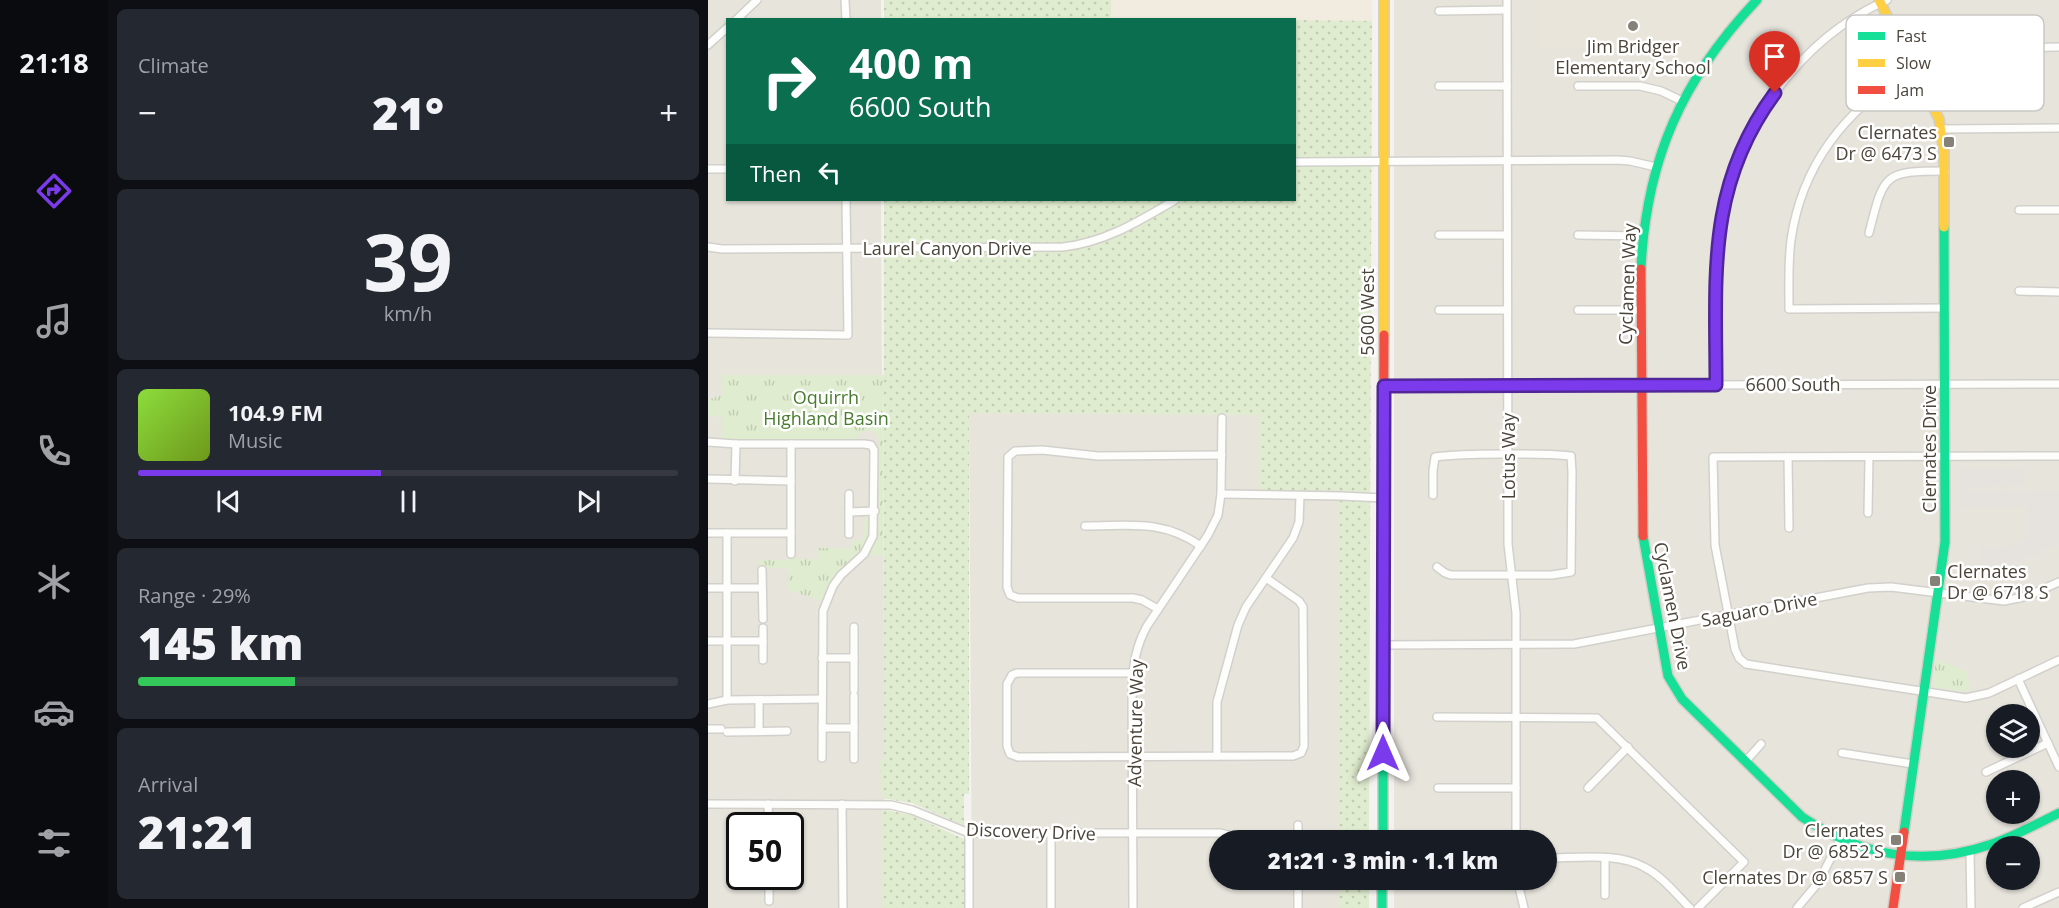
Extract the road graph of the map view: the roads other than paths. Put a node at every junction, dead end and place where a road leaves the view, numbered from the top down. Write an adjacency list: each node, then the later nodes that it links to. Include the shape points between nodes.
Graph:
1 (757, 0): 11 (street)
2 (845, 0): 12 (street)
3 (1384, 0): 27 (street, 5600 West)
4 (1507, 0): 7 (street, Lotus Way)
5 (1758, 0): 21 (street, Cyclamen Way, via 1716,47)
6 (1882, 1): 9 (street); 10 (street, Clernates Drive)
7 (1506, 10): 8 (street); 19 (street, Lotus Way)
8 (1439, 11)
9 (1861, 15)
10 (1889, 15)
11 (738, 18)
12 (846, 18)
13 (1846, 25): 56 (street, via 1802,60 1763,109 1730,180 1719,228 1716,267)
14 (726, 29): 15 (street)
15 (708, 45)
16 (2044, 47): 17 (street)
17 (2059, 47)
18 (1439, 86): 19 (street)
19 (1507, 86): 26 (street, Lotus Way)
20 (1578, 86): 21 (street, via 1640,86)
21 (1682, 101): 29 (street, Cyclamen Way)
22 (1856, 111): 46 (street, via 1838,130 1815,167 1799,205 1791,241 1789,309)
23 (1936, 111): 25 (street, Clernates Drive)
24 (2059, 128): 25 (street)
25 (1942, 129): 32 (street, Clernates Drive)
26 (1507, 160): 27 (street); 29 (street, via 1624,160); 39 (street, Lotus Way)
27 (1384, 161): 28 (street); 57 (street, 5600 West)
28 (1296, 162)
29 (1656, 167): 41 (street, Cyclamen Way)
30 (708, 169): 31 (street)
31 (726, 169)
32 (1945, 171): 37 (street, via 1905,172 1890,179 1878,197); 46 (street, Clernates Drive)
33 (846, 201): 43 (street)
34 (1173, 201): 43 (street, Laurel Canyon Drive, via 1116,233 1074,246)
35 (2019, 210): 36 (street)
36 (2059, 210)
37 (1869, 232)
38 (1439, 235): 39 (street)
39 (1507, 235): 48 (street, Lotus Way)
40 (1578, 235): 41 (street)
41 (1643, 236): 50 (street, Cyclamen Way)
42 (708, 247): 43 (street, Laurel Canyon Drive)
43 (847, 249): 51 (street, via 848,335)
44 (2019, 291): 45 (street)
45 (2059, 292)
46 (1945, 308): 52 (street, Clernates Drive)
47 (1439, 310): 48 (street)
48 (1508, 310): 54 (street, Lotus Way)
49 (1578, 310): 50 (street)
50 (1641, 310): 55 (street, Cyclamen Way)
51 (708, 333)
52 (1945, 384): 53 (street, 6600 South); 56 (street, 6600 South); 67 (street, Clernates Drive)
53 (2059, 384)
54 (1508, 385): 55 (street, 6600 South); 57 (street, 6600 South); 62 (street, Lotus Way)
55 (1641, 385): 56 (street, 6600 South); 101 (street, Cyclamen Drive, via 1642,529)
56 (1716, 385)
57 (1384, 386): 75 (street, 5600 West)
58 (1222, 418): 63 (street, Adventure Way)
59 (708, 442): 60 (street)
60 (736, 444): 61 (street); 69 (street)
61 (791, 444): 70 (street); 77 (street, via 869,444 874,453)
62 (1508, 454): 73 (street, via 1436,457); 89 (street, Lotus Way, via 1508,544); 89 (street, via 1571,456 1571,573)
63 (1222, 455): 72 (street, Adventure Way); 96 (street, via 1098,456 1042,450 1010,454 1010,595 1133,597)
64 (2059, 456): 67 (street)
65 (1788, 457): 66 (street); 80 (street); 97 (street, via 1713,457 1715,545)
66 (1869, 457): 67 (street); 78 (street)
67 (1945, 457): 95 (street, Clernates Drive, via 1945,542)
68 (708, 479): 69 (street)
69 (735, 481): 70 (street)
70 (791, 481): 83 (street)
71 (849, 494): 76 (street)
72 (1221, 494): 74 (street); 85 (street, Adventure Way, via 1215,522)
73 (1433, 495)
74 (1300, 496): 75 (street); 90 (street, via 1295,534)
75 (1383, 498): 105 (street, 5600 West)
76 (849, 512): 77 (street); 84 (street)
77 (874, 512): 107 (street, via 874,532 868,548 838,579 826,600)
78 (1868, 513)
79 (1085, 526): 85 (street, via 1156,526)
80 (1789, 528)
81 (708, 533): 82 (street)
82 (727, 533): 83 (street); 93 (street)
83 (791, 533): 86 (street)
84 (849, 534)
85 (1201, 546): 96 (street, Adventure Way)
86 (791, 554)
87 (1437, 567): 89 (street, via 1451,575)
88 (762, 570): 94 (street)
89 (1513, 575): 106 (street, Lotus Way)
90 (1266, 578): 130 (street, via 1242,616 1219,694); 130 (street, via 1303,607 1304,746 1301,753 1293,756)
91 (2059, 582): 95 (street, Saguaro Drive, via 2028,596 2004,601)
92 (708, 588): 93 (street)
93 (727, 588): 94 (street); 103 (street)
94 (762, 588): 98 (street)
95 (1938, 594): 97 (street, Saguaro Drive, via 1881,586); 113 (street, Clernates Drive)
96 (1158, 609): 111 (street, Adventure Way, via 1140,640)
97 (1728, 615): 101 (street, Saguaro Drive); 113 (street, via 1737,654 1746,664)
98 (763, 619)
99 (854, 627): 108 (street)
100 (763, 628): 104 (street)
101 (1659, 628): 106 (street, Saguaro Drive, via 1574,645); 133 (street, Cyclamen Drive, via 1666,669 1674,688)
102 (708, 641): 103 (street)
103 (727, 641): 104 (street); 115 (street)
104 (763, 641): 109 (street)
105 (1383, 645): 106 (street, Saguaro Drive); 147 (street, 5600 West)
106 (1516, 645): 119 (street, Lotus Way)
107 (822, 658): 108 (street); 114 (street)
108 (854, 658): 121 (street)
109 (763, 660)
110 (2059, 660): 112 (street)
111 (1133, 673): 129 (street, Adventure Way); 129 (street, via 1017,673 1010,676 1007,684 1007,746 1011,755)
112 (2018, 679): 113 (street, via 1974,697); 125 (street)
113 (1924, 692): 134 (street, Clernates Drive)
114 (822, 699): 116 (street); 120 (street)
115 (727, 700): 116 (street); 117 (street)
116 (759, 700): 123 (street)
117 (708, 704)
118 (1437, 717): 119 (street)
119 (1516, 717): 127 (street, via 1597,718); 138 (street, Lotus Way)
120 (822, 728): 121 (street); 131 (street)
121 (854, 728): 132 (street)
122 (708, 729): 123 (street)
123 (759, 731): 124 (street)
124 (787, 731)
125 (2048, 743): 135 (street); 136 (street)
126 (1761, 744): 133 (street)
127 (1628, 747): 139 (street); 174 (street, via 1743,862)
128 (1842, 753): 134 (street)
129 (1133, 756): 130 (street); 152 (street, Adventure Way)
130 (1217, 756)
131 (822, 758)
132 (854, 759)
133 (1745, 762): 153 (street, Cyclamen Drive, via 1794,810)
134 (1913, 764): 155 (street, Clernates Drive)
135 (2059, 767)
136 (1990, 770)
137 (1438, 788): 138 (street)
138 (1516, 788): 148 (street, Lotus Way)
139 (1588, 788)
140 (708, 804): 141 (street, Discovery Drive)
141 (768, 804): 142 (street, Discovery Drive); 143 (street)
142 (842, 804): 150 (street, Discovery Drive, via 902,806); 166 (street)
143 (768, 812)
144 (2059, 813): 154 (street, Cyclamen Drive)
145 (1298, 825): 146 (street)
146 (1298, 830)
147 (1383, 830)
148 (1516, 830)
149 (1209, 832): 152 (street, Discovery Drive)
150 (969, 833): 151 (street, Discovery Drive); 167 (street)
151 (1051, 833): 152 (street, Discovery Drive); 168 (street)
152 (1133, 833): 169 (street, Adventure Way)
153 (1840, 840): 155 (street, Cyclamen Drive); 165 (street)
154 (1970, 851): 155 (street, Cyclamen Drive); 176 (street)
155 (1899, 856): 175 (street, Clernates Drive)
156 (1557, 858): 157 (street)
157 (1605, 858): 163 (street); 173 (street, via 1645,867)
158 (770, 890): 164 (street)
159 (1298, 890): 170 (street)
160 (1383, 890): 171 (street)
161 (1520, 890): 172 (street)
162 (2059, 892): 177 (street)
163 (1605, 895)
164 (770, 902)
165 (1803, 906)
166 (843, 908)
167 (969, 908)
168 (1051, 908)
169 (1133, 908)
170 (1298, 908)
171 (1383, 908)
172 (1524, 908)
173 (1690, 908)
174 (1698, 908)
175 (1893, 908)
176 (1971, 908)
177 (2023, 908)

